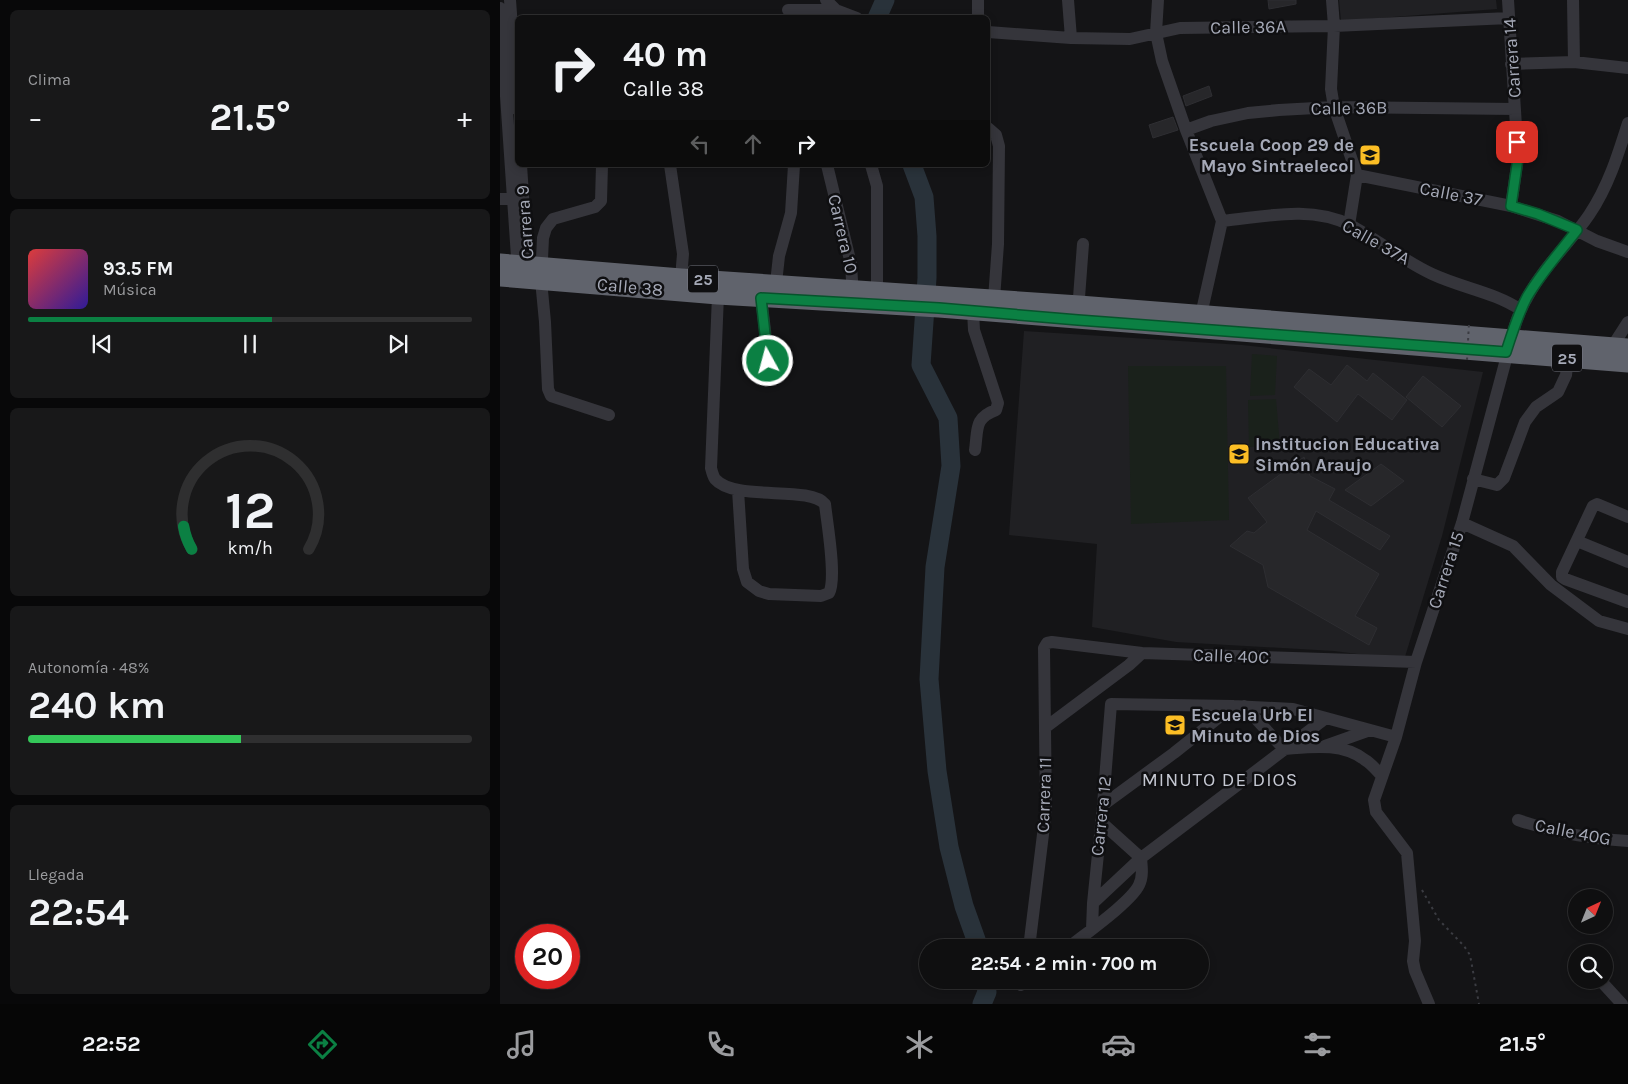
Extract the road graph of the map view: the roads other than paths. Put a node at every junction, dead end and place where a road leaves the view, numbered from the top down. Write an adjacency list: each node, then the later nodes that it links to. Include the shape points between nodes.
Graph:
1 (510, 0): 19 (street, Carrera 9)
2 (826, 0): 11 (street)
3 (978, 0): 13 (street)
4 (1068, 0): 18 (street)
5 (1158, 0): 17 (street)
6 (1332, 0): 15 (street)
7 (1508, 0): 14 (street, Carrera 14)
8 (1573, 0): 20 (street)
9 (500, 8): 19 (street, Carrera 9)
10 (788, 9): 11 (street)
11 (836, 10): 12 (street)
12 (849, 15)
13 (978, 15)
14 (1509, 18): 15 (street, Calle 36A); 21 (street, Carrera 14)
15 (1334, 26): 17 (street, Calle 36A, via 1180,28); 24 (street, via 1331,62)
16 (990, 32): 18 (street, Calle 36A)
17 (1156, 33): 18 (street, Calle 36A, via 1130,39); 28 (street, via 1162,61)
18 (1072, 38)
19 (511, 51): 23 (street, Carrera 9); 29 (street, Carrera 9)
20 (1574, 62): 21 (street); 22 (street)
21 (1511, 64): 25 (street, Carrera 14)
22 (1628, 68)
23 (515, 85)
24 (1334, 107): 25 (street, Calle 36B); 28 (street, Calle 36B, via 1248,113); 36 (street)
25 (1515, 109): 39 (street, Carrera 14, via 1518,158)
26 (1628, 123): 42 (street, Carrera 15, via 1615,164)
27 (990, 130): 52 (street, via 996,135 999,146)
28 (1186, 130): 40 (street)
29 (505, 142): 38 (street, Carrera 9)
30 (521, 167): 45 (street, Carrera 9)
31 (602, 167): 45 (street, via 601,201 595,207 553,219)
32 (670, 167): 46 (street, via 683,254)
33 (794, 167): 47 (street, via 790,213 778,256)
34 (827, 167): 49 (street, Carrera 10, via 851,264)
35 (872, 167): 50 (street, via 877,186)
36 (1356, 175): 39 (street, Calle 37); 41 (street)
37 (500, 199): 38 (street)
38 (514, 199): 45 (street, Carrera 9)
39 (1511, 206): 42 (street, Calle 37)
40 (1222, 221): 41 (street, Calle 37A, via 1293,213 1314,214); 57 (street)
41 (1349, 225): 54 (street, Calle 37A, via 1430,273 1495,296)
42 (1577, 230): 44 (street, Calle 37); 54 (street, Carrera 15, via 1536,283)
43 (1083, 244): 56 (street)
44 (1628, 252)
45 (522, 271): 46 (highway, Calle 38 / 25); 48 (highway, Calle 38 / 25); 64 (street, via 545,322 551,396)
46 (681, 278): 47 (highway, Calle 38 / 25)
47 (776, 283): 49 (highway, Calle 38 / 25)
48 (718, 295): 51 (highway, Calle 38 / 25); 67 (street, via 711,468 714,478 722,485)
49 (853, 296): 50 (highway, Calle 38 / 25); 51 (highway, Calle 38 / 25)
50 (878, 297): 53 (highway, Calle 38 / 25)
51 (761, 298): 63 (street)
52 (994, 299): 53 (highway, Calle 38 / 25); 56 (highway, Calle 38 / 25)
53 (940, 302): 55 (highway, Calle 38 / 25)
54 (1521, 310): 59 (street, Carrera 15)
55 (973, 311): 56 (highway, Calle 38 / 25); 65 (street, via 974,330 998,403 996,410 985,414 979,421)
56 (1078, 312): 57 (highway, Calle 38 / 25); 59 (highway, Calle 38 / 25)
57 (1202, 315): 59 (highway, Calle 38 / 25)
58 (1628, 322): 60 (street)
59 (1508, 345): 60 (highway, Calle 38 / 25); 61 (highway, Calle 38 / 25); 66 (street, Carrera 15)
60 (1620, 347)
61 (1568, 358): 62 (highway, Calle 38 / 25); 66 (street, via 1566,375 1558,392 1536,407 1525,422 1504,478 1497,485)
62 (1628, 363)
63 (771, 380)
64 (609, 415)
65 (974, 450)
66 (1473, 479): 69 (street, Carrera 15)
67 (738, 490): 67 (street, via 742,569 746,582 768,594 821,596 829,593 832,588 830,559 825,504 821,499)
68 (1628, 517): 70 (street, via 1597,504)
69 (1462, 523): 73 (street, via 1513,546 1551,585 1599,622); 76 (street, Carrera 15)
70 (1577, 541): 71 (street); 72 (street, via 1562,577)
71 (1628, 562)
72 (1628, 602)
73 (1628, 630)
74 (1047, 643): 75 (street, Calle 40C); 79 (street, Carrera 11, via 1044,648)
75 (1142, 653): 76 (street, Calle 40C); 79 (street)
76 (1416, 662): 81 (street, Carrera 15)
77 (1238, 706): 78 (street, via 1293,709); 83 (street); 85 (street); 85 (street, Carrera 12, via 1111,704)
78 (1326, 718): 80 (street); 83 (street)
79 (1046, 727): 92 (street, Carrera 11, via 1046,810)
80 (1371, 730): 81 (street); 82 (street)
81 (1396, 737): 84 (street, Carrera 15)
82 (1325, 746): 83 (street); 84 (street, via 1365,759)
83 (1284, 749): 89 (street)
84 (1382, 776): 95 (street, Carrera 15, via 1374,800 1376,812 1407,853 1415,941 1413,961)
85 (1103, 805): 87 (street, Carrera 12)
86 (1518, 820): 88 (street, Calle 40G, via 1546,830)
87 (1101, 822): 89 (street); 90 (street, Carrera 12)
88 (1628, 841)
89 (1141, 858): 90 (street); 91 (street, via 1142,874 1135,892)
90 (1092, 903): 91 (street, Carrera 12)
91 (1092, 929): 93 (street)
92 (1030, 939)
93 (1079, 939)
94 (1608, 989): 96 (street)
95 (1429, 1004)
96 (1622, 1004)

